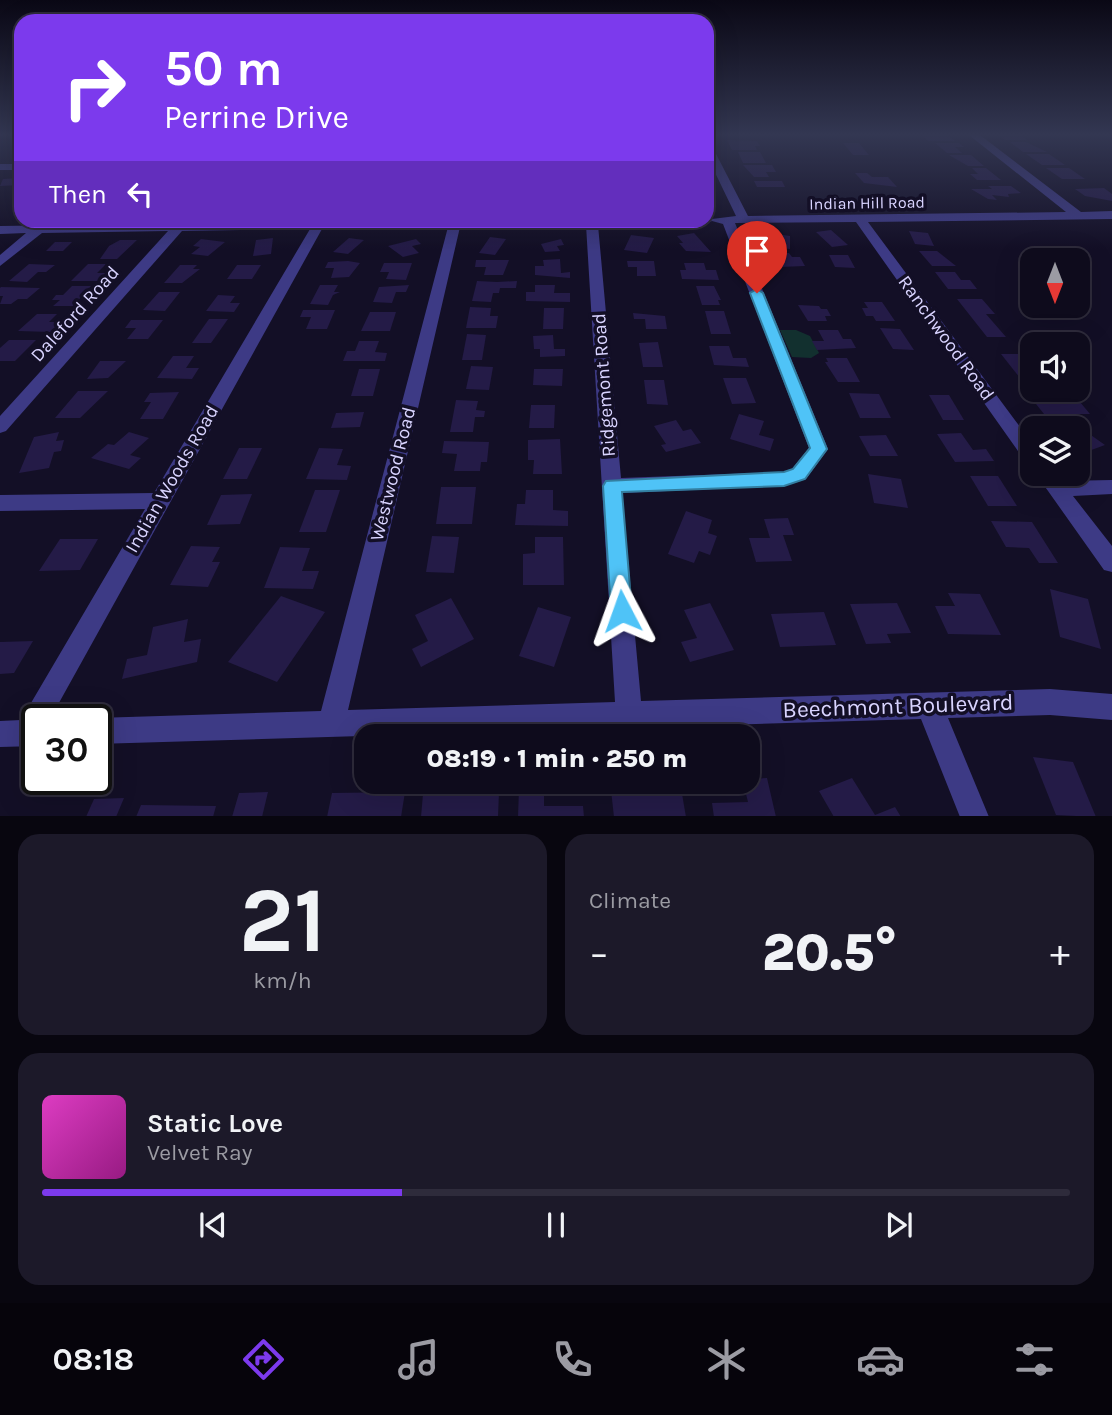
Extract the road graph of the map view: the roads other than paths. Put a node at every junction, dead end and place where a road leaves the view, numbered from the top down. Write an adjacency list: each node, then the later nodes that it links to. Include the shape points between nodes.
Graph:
1 (718, 173): 7 (street)
2 (1023, 173): 4 (street)
3 (1112, 215): 4 (street, Indian Hill Road)
4 (1079, 216): 5 (street, Indian Hill Road)
5 (860, 219): 7 (street, Indian Hill Road); 17 (street, Ranchwood Road)
6 (714, 220): 7 (street, Indian Hill Road)
7 (736, 220): 19 (street, via 818,449 799,474 784,479)
8 (109, 228): 13 (street, Indian Hill Road)
9 (178, 228): 16 (street, Daleford Road)
10 (317, 228): 22 (street, Indian Woods Road)
11 (454, 228): 29 (street, Westwood Road)
12 (581, 228): 19 (street, Ridgemont Road)
13 (39, 229): 14 (street, Indian Hill Road); 15 (street)
14 (0, 230)
15 (0, 262)
16 (0, 427)
17 (1020, 439)
18 (1090, 485): 21 (street)
19 (612, 486): 28 (street, Ridgemont Road)
20 (1054, 486): 24 (street)
21 (1112, 487)
22 (159, 501): 23 (street); 25 (street, Indian Woods Road)
23 (0, 503)
24 (1112, 563)
25 (48, 704)
26 (929, 705): 27 (street, Beechmont Boulevard, via 1050,702); 28 (street, Beechmont Boulevard); 33 (street)
27 (1112, 707)
28 (629, 715): 29 (street, Beechmont Boulevard)
29 (331, 724): 30 (street, Beechmont Boulevard)
30 (112, 731)
31 (21, 733): 32 (street)
32 (0, 734)
33 (975, 816)

